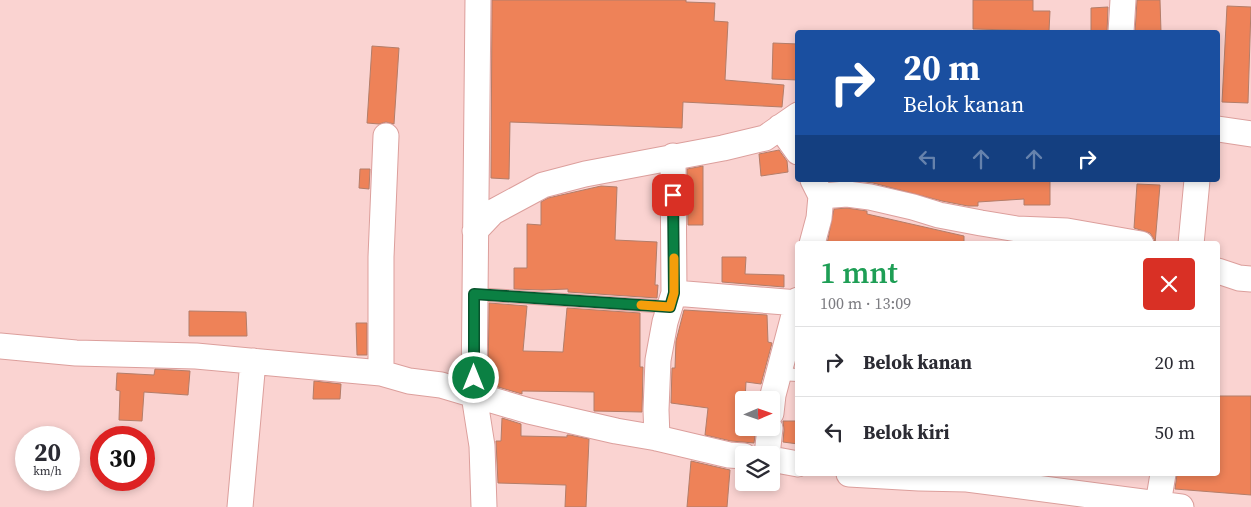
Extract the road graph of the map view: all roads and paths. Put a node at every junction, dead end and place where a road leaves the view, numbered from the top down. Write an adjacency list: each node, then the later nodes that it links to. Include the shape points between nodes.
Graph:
1 (478, 0): 12 (street)
2 (1123, 0): 3 (street)
3 (1121, 30)
4 (789, 121): 8 (street); 9 (street, via 765,138)
5 (1220, 129): 6 (street)
6 (1251, 134)
7 (386, 136): 25 (street)
8 (795, 142)
9 (673, 156): 12 (street, via 543,186 493,212); 20 (street)
10 (1197, 182): 16 (street)
11 (817, 188): 13 (street, via 870,197 939,215); 14 (street, via 819,218)
12 (475, 231): 19 (street)
13 (980, 234): 15 (street, via 1017,229 1067,231)
14 (813, 241)
15 (1124, 241)
16 (1191, 241)
17 (1220, 272): 18 (street)
18 (1251, 279)
19 (474, 294): 20 (lane); 28 (street)
20 (672, 300): 21 (street); 29 (street, via 658,360)
21 (795, 302)
22 (795, 318): 26 (street)
23 (0, 346): 24 (street)
24 (252, 362): 25 (street); 37 (street)
25 (381, 373): 28 (street)
26 (788, 374): 27 (street)
27 (776, 391)
28 (474, 395): 29 (street, via 616,431); 38 (street, via 482,446)
29 (657, 438): 30 (street)
30 (735, 455)
31 (780, 461): 32 (street)
32 (795, 463)
33 (905, 476): 35 (street)
34 (1163, 476): 36 (street)
35 (1023, 480): 36 (street)
36 (1170, 506)
37 (240, 507)
38 (484, 507)

